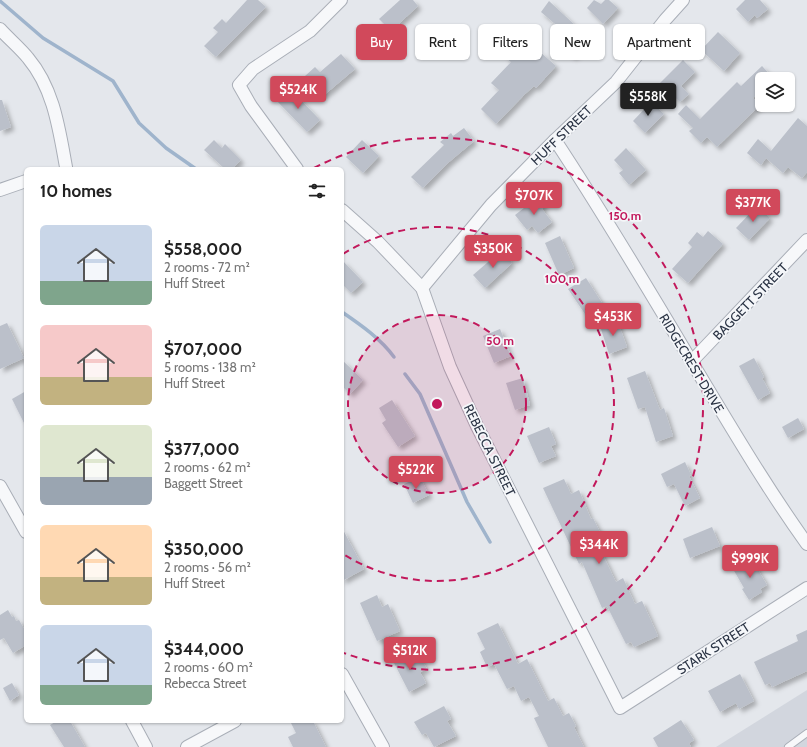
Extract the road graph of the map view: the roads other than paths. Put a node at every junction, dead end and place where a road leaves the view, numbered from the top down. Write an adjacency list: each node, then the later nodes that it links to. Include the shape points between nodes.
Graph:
1 (341, 0): 6 (street, via 310,32 253,69 239,85 251,106)
2 (683, 0): 4 (street, HUFF STREET, via 616,82)
3 (0, 29): 5 (street, via 29,58 44,82 56,111)
4 (555, 140): 11 (street, HUFF STREET, via 491,206); 12 (street, RIDGECREST DRIVE, via 606,218)
5 (65, 167)
6 (296, 167)
7 (24, 181): 8 (street)
8 (0, 190)
9 (344, 212): 11 (street, REBECCA STREET, via 378,242)
10 (807, 240): 12 (street, BAGGETT STREET)
11 (422, 288): 18 (street, REBECCA STREET, via 450,367 477,426)
12 (692, 361): 15 (street, RIDGECREST DRIVE, via 747,455)
13 (0, 486): 14 (street)
14 (24, 528)
15 (807, 544)
16 (807, 588): 18 (street, STARK STREET)
17 (344, 678): 24 (street)
18 (620, 708)
19 (133, 723): 22 (street)
20 (231, 723): 23 (street)
21 (807, 733): 25 (lane)
22 (146, 747)
23 (186, 747)
24 (382, 747)
25 (788, 747)

